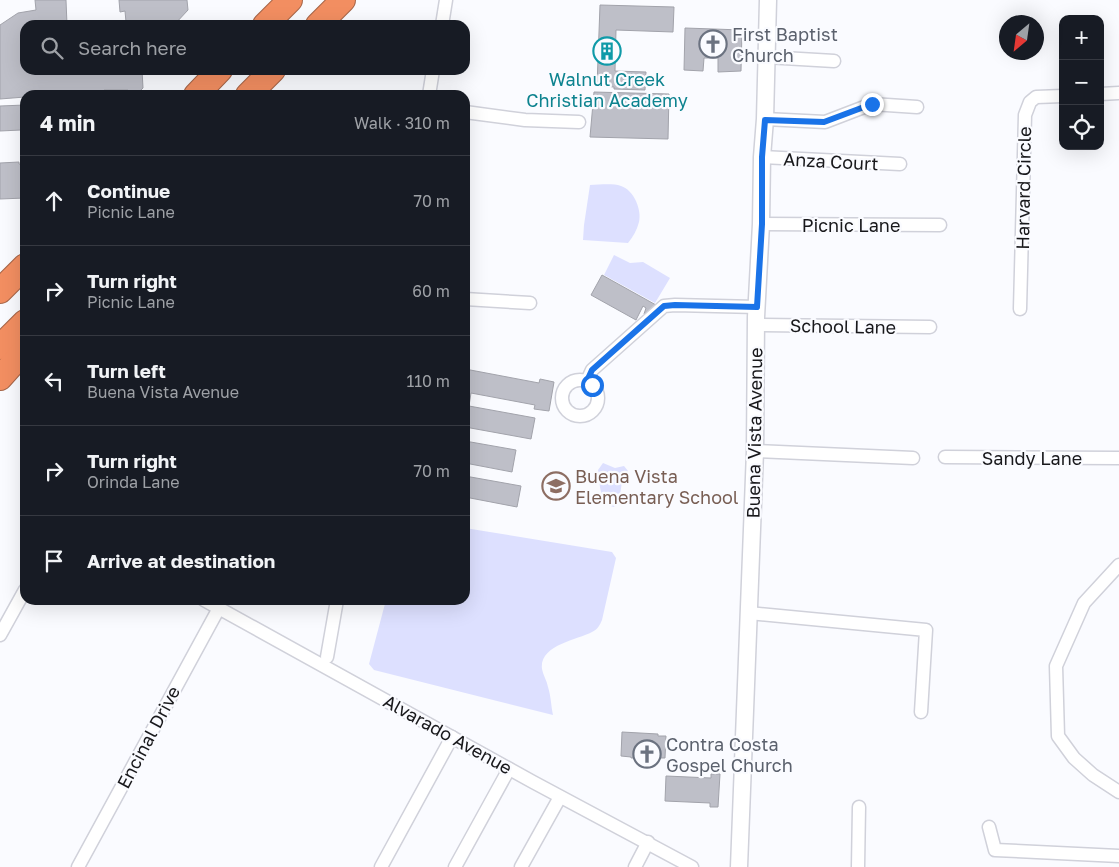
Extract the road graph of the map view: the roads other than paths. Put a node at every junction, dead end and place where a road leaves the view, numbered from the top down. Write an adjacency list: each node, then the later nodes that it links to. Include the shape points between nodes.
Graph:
1 (290, 0): 5 (highway)
2 (343, 0): 6 (highway)
3 (446, 0): 7 (street)
4 (768, 0): 8 (street, Buena Vista Avenue)
5 (270, 20)
6 (323, 20)
7 (443, 20)
8 (766, 57): 9 (street); 21 (street, Buena Vista Avenue)
9 (834, 61)
10 (215, 75): 13 (highway)
11 (268, 75): 14 (highway)
12 (432, 75): 15 (street)
13 (201, 90)
14 (253, 90)
15 (430, 90)
16 (1119, 93): 17 (street)
17 (1104, 94)
18 (1059, 96): 30 (street, Harvard Circle, via 1036,97 1030,102 1025,115)
19 (917, 107): 21 (street, via 872,104 824,122)
20 (470, 113): 22 (street, via 525,120)
21 (765, 120): 23 (street, Buena Vista Avenue)
22 (579, 122)
23 (762, 157): 24 (street, Anza Court); 25 (street, Buena Vista Avenue)
24 (900, 164)
25 (762, 224): 26 (street, Picnic Lane); 29 (street, Buena Vista Avenue)
26 (940, 225)
27 (470, 299): 28 (street)
28 (530, 303)
29 (757, 307): 31 (street, Buena Vista Avenue); 37 (street, via 664,306 592,370)
30 (1020, 309)
31 (756, 325): 33 (street, School Lane); 38 (street, Buena Vista Avenue)
32 (20, 327): 34 (highway)
33 (930, 327)
34 (0, 347)
35 (20, 356): 36 (highway)
36 (0, 378)
37 (587, 381)
38 (755, 451): 40 (street); 47 (street, Buena Vista Avenue)
39 (945, 457): 41 (street, Sandy Lane)
40 (913, 458)
41 (1119, 458)
42 (1119, 566): 53 (street, via 1084,603 1056,666 1058,736 1074,758)
43 (20, 599): 48 (street)
44 (213, 605): 46 (street, Alvarado Avenue)
45 (336, 605): 49 (street)
46 (218, 608): 51 (street, Alvarado Avenue); 59 (street, Encinal Drive)
47 (749, 614): 50 (street, via 926,630); 65 (street, Buena Vista Avenue)
48 (0, 635)
49 (327, 657)
50 (922, 712)
51 (452, 737): 52 (street, Alvarado Avenue); 60 (street)
52 (509, 769): 54 (street, Alvarado Avenue); 61 (street)
53 (1119, 792)
54 (560, 797): 57 (street, Alvarado Avenue); 62 (street)
55 (859, 807): 66 (street)
56 (989, 827): 58 (street, via 995,850)
57 (648, 842): 63 (street); 64 (street, Alvarado Avenue)
58 (1119, 856)
59 (78, 867)
60 (381, 867)
61 (455, 867)
62 (522, 867)
63 (634, 867)
64 (692, 867)
65 (739, 867)
66 (858, 867)

